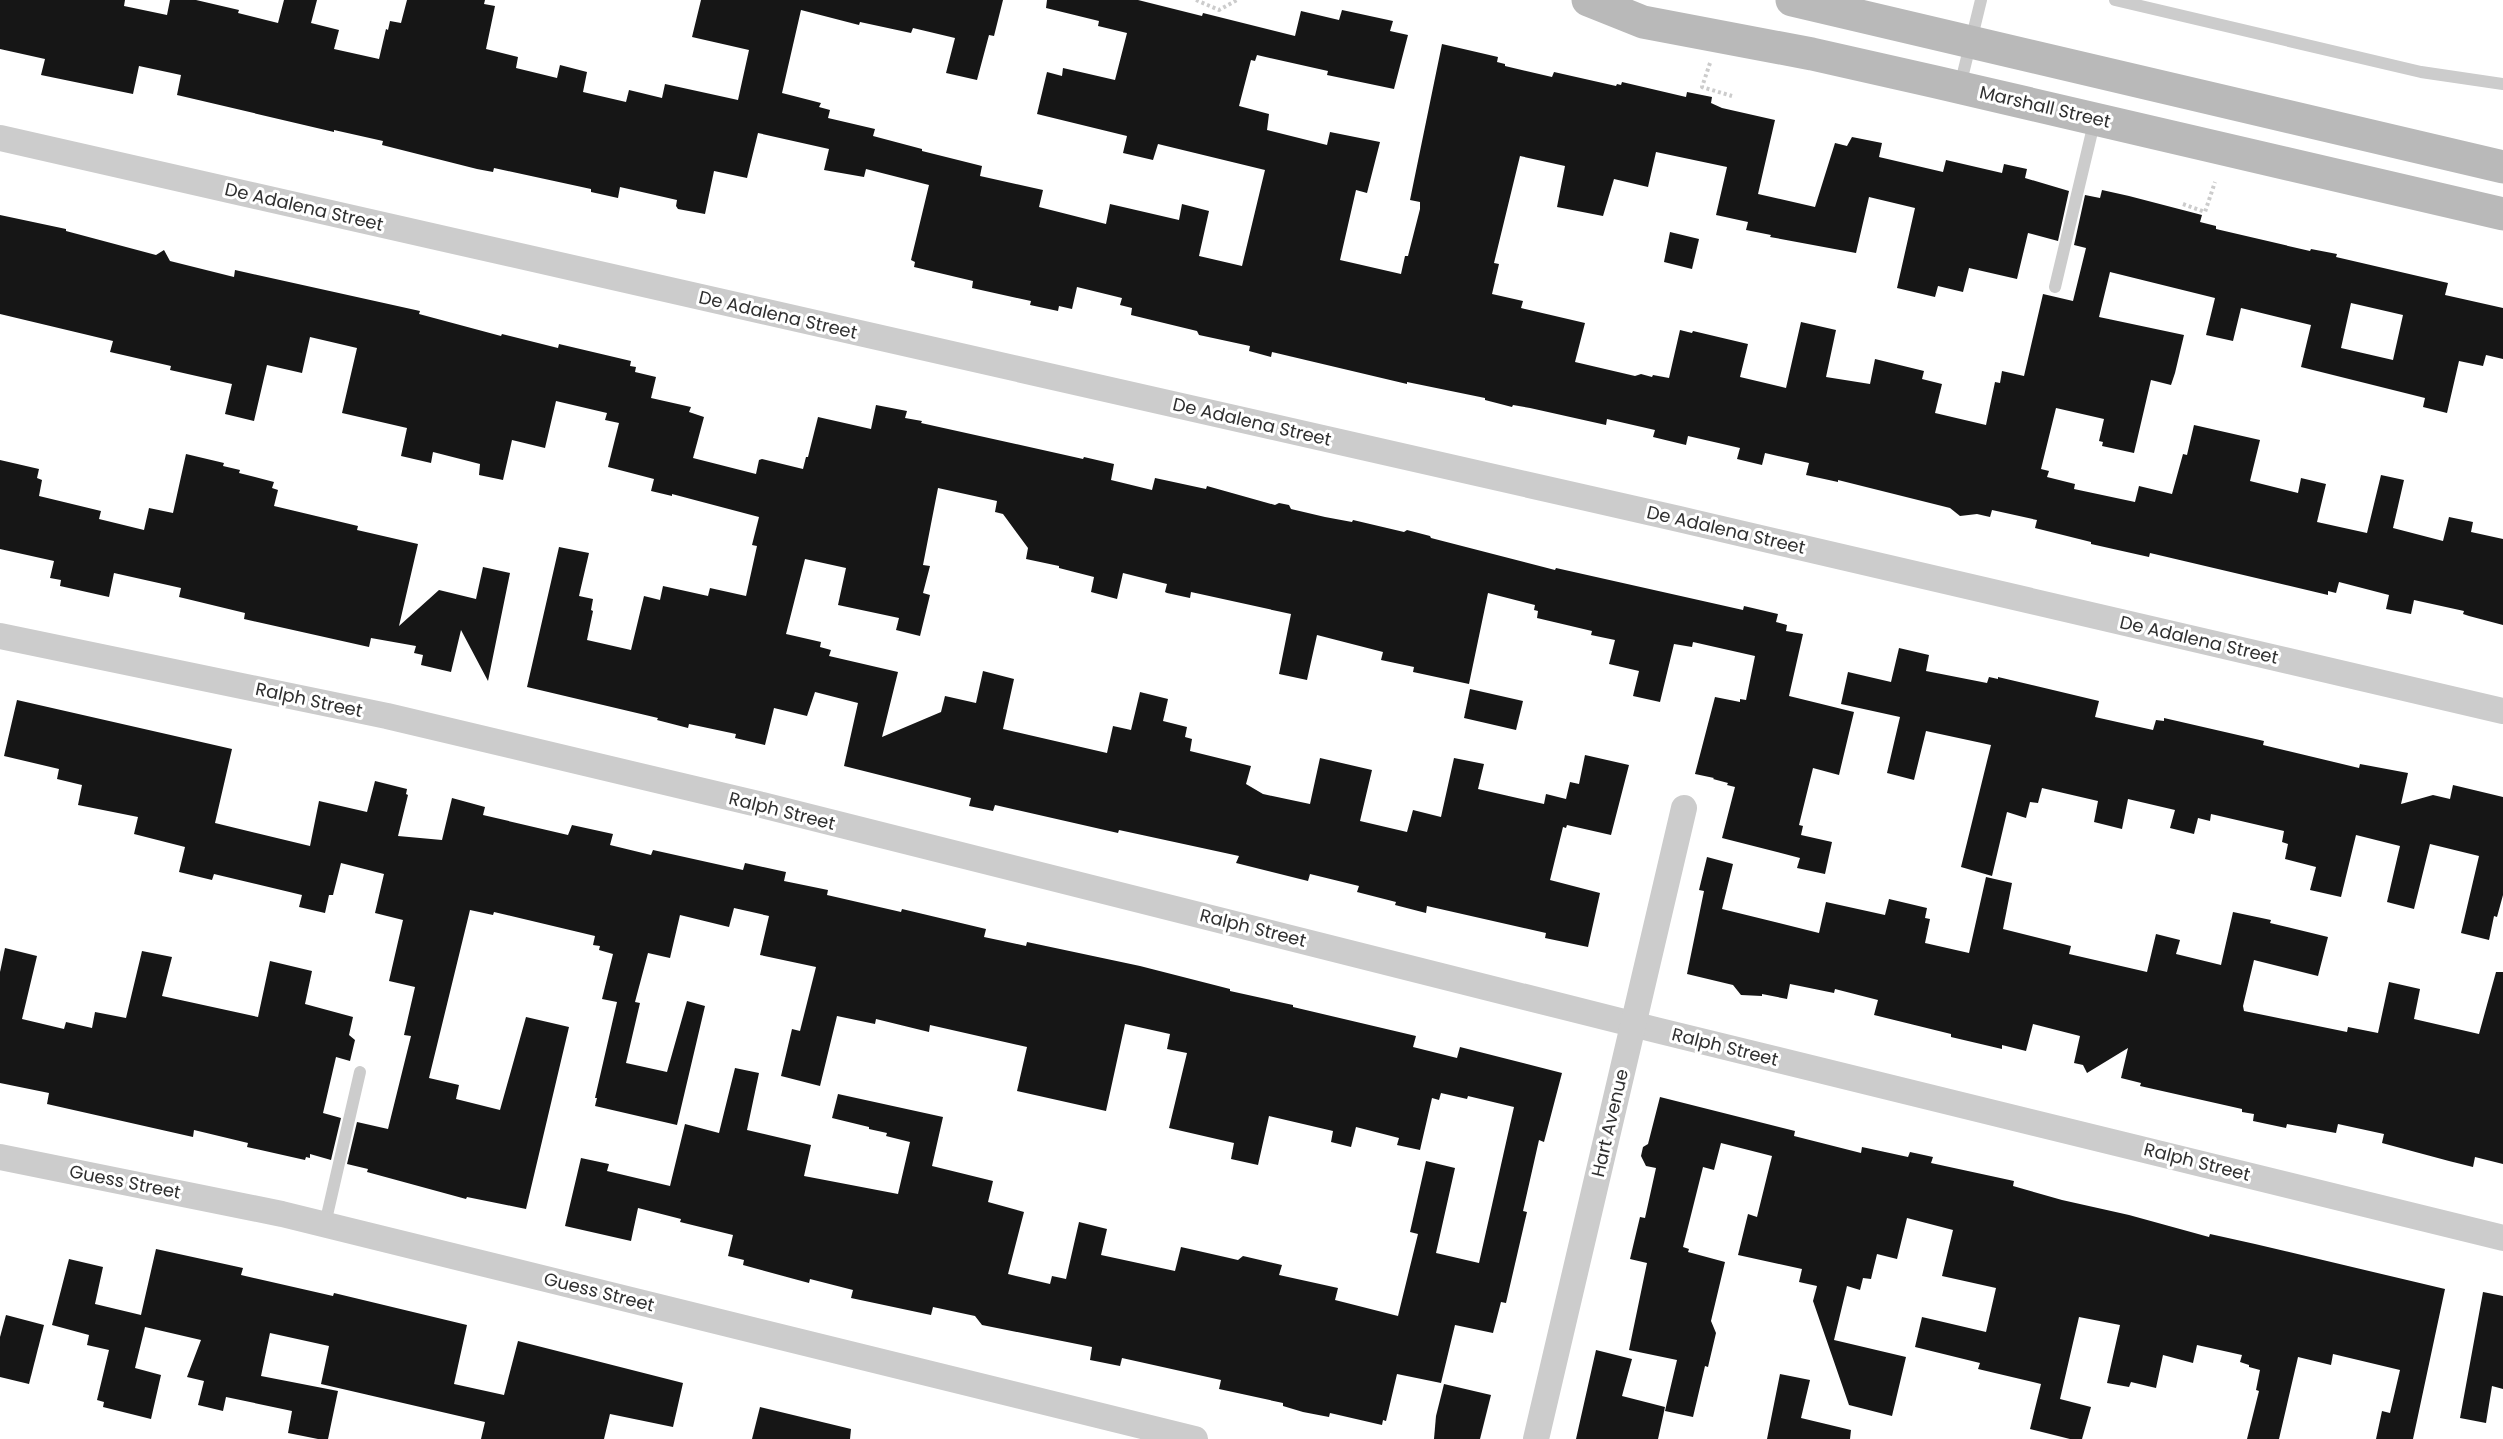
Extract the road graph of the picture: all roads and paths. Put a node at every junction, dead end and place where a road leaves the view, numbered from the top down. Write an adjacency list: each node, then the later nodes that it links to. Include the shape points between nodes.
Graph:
1 (1196, 0): 2 (path, via 1219,10)
2 (1237, 0)
3 (1588, 0): 10 (street, Marshall Street, via 1643,22)
4 (1792, 0): 7 (street)
5 (1981, 0): 7 (lane)
6 (2115, 0): 9 (lane, via 2421,72)
7 (1970, 40): 10 (lane); 14 (street)
8 (1710, 63): 11 (path, via 1702,87)
9 (2503, 84)
10 (1960, 87): 12 (street, Marshall Street)
11 (1732, 96)
12 (2095, 119): 17 (street, Marshall Street); 18 (lane)
13 (0, 138): 20 (street, De Adalena Street, via 1679,519)
14 (2503, 166)
15 (2215, 182): 16 (path, via 2205,212)
16 (2183, 204)
17 (2503, 214)
18 (2055, 287)
19 (0, 636): 22 (street, Ralph Street, via 432,727 774,808)
20 (2503, 711)
21 (1684, 808): 22 (street, Hart Avenue)
22 (1634, 1024): 26 (street, Ralph Street); 28 (street, Hart Avenue)
23 (360, 1072): 25 (lane)
24 (0, 1156): 25 (street, Guess Street)
25 (325, 1224): 27 (street, Guess Street)
26 (2503, 1238)
27 (1194, 1439)
28 (1536, 1439)

